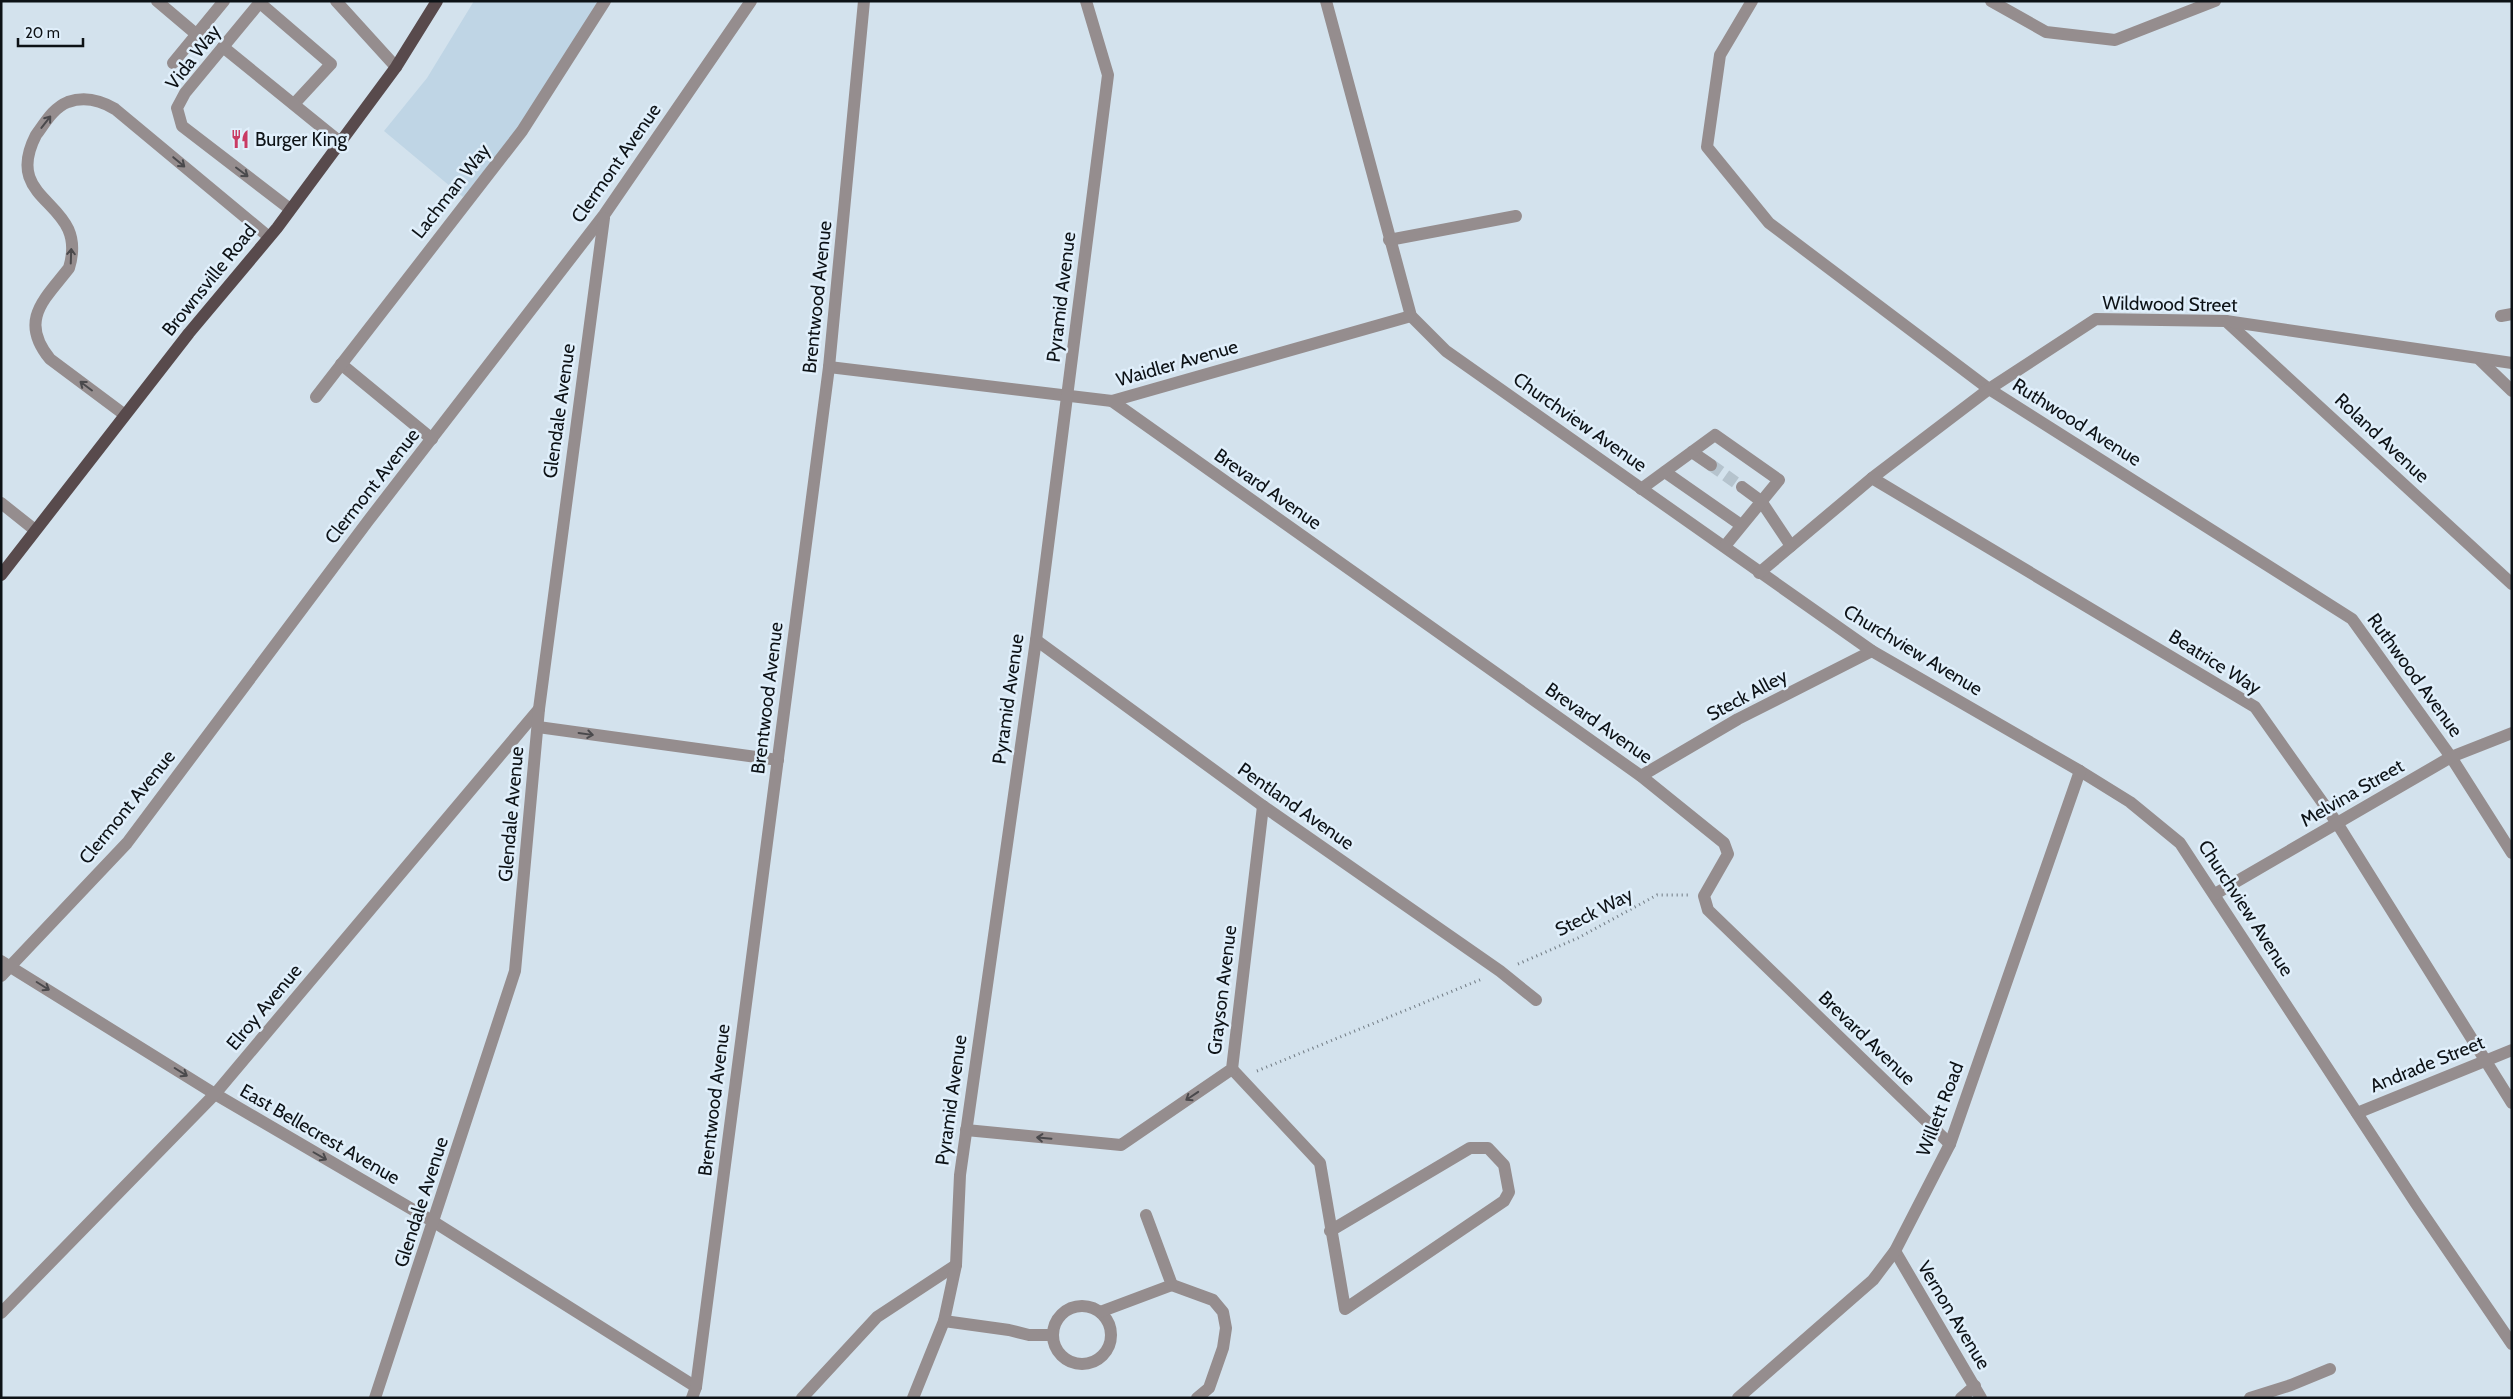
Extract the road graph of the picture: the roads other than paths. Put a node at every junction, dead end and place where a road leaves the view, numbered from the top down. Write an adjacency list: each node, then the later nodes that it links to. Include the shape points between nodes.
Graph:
1 (157, 1): 14 (street)
2 (224, 1): 14 (street, Vida Way)
3 (336, 1): 17 (street)
4 (437, 1): 17 (main road, Brownsville Road)
5 (605, 1): 28 (street, Lachman Way, via 522,131)
6 (751, 1): 21 (street, Clermont Avenue)
7 (864, 1): 30 (street, Brentwood Avenue)
8 (1086, 1): 33 (street, Pyramid Avenue, via 1108,75)
9 (1326, 1): 24 (street, Churchview Avenue)
10 (1752, 1): 31 (street, Ruthwood Avenue, via 1720,55 1707,147 1770,223)
11 (1991, 1): 12 (street, via 2046,32 2115,40)
12 (2215, 1)
13 (261, 2): 15 (street, Vida Way); 18 (street, via 331,64)
14 (196, 34): 16 (street, Vida Way)
15 (223, 47): 18 (street); 20 (street, Vida Way, one-way to 20, via 185,93 177,108 182,126)
16 (173, 63)
17 (396, 67): 19 (main road, Brownsville Road)
18 (294, 104): 19 (street)
19 (340, 142): 20 (main road, Brownsville Road)
20 (290, 209): 23 (main road, Brownsville Road)
21 (604, 215): 37 (street, Clermont Avenue); 55 (street, Glendale Avenue)
22 (1516, 216): 24 (street)
23 (269, 237): 36 (main road, Brownsville Road); 36 (street, one-way to 23, via 50,359 36,330 37,310 69,268 72,260 70,241 55,213 25,186 19,170 30,142 58,107 84,99 110,106)
24 (1389, 240): 25 (street, Churchview Avenue)
25 (1411, 316): 35 (street, Waidler Avenue); 43 (street, Churchview Avenue, via 1446,350)
26 (2226, 321): 27 (street, Wildwood Street); 31 (street, Wildwood Street, via 2096,319); 52 (street, Roland Avenue)
27 (2480, 360): 29 (street, Wildwood Street); 32 (street)
28 (341, 364): 34 (street, Lachman Way); 37 (street)
29 (2512, 364)
30 (829, 368): 33 (street, Waidler Avenue); 59 (street, Brentwood Avenue)
31 (1989, 389): 41 (street, Wildwood Street); 58 (street, Ruthwood Avenue, via 2352,619)
32 (2512, 391)
33 (1067, 396): 35 (street, Waidler Avenue); 53 (street, Pyramid Avenue)
34 (316, 397)
35 (1112, 401): 61 (street, Brevard Avenue)
36 (125, 415): 47 (main road, Brownsville Road)
37 (432, 439): 66 (street, Clermont Avenue, via 127,843)
38 (1692, 452): 39 (street); 40 (street); 44 (street, via 1715,436 1779,480)
39 (1710, 465)
40 (1665, 472): 43 (street); 46 (street)
41 (1872, 478): 49 (street, Wildwood Street); 63 (street, Beatrice Way, via 2256,707)
42 (1742, 487): 44 (street)
43 (1641, 489): 48 (street, Churchview Avenue)
44 (1761, 501): 46 (street); 49 (street)
45 (1, 503): 47 (street)
46 (1741, 526): 48 (street)
47 (35, 530): 51 (main road, Brownsville Road)
48 (1725, 546): 50 (street, Churchview Avenue)
49 (1791, 546): 50 (street, Wildwood Street)
50 (1759, 573): 54 (street, Churchview Avenue)
51 (1, 575)
52 (2512, 584)
53 (1036, 640): 62 (street, Pentland Avenue); 74 (street, Pyramid Avenue)
54 (1872, 651): 60 (street, Churchview Avenue); 61 (street, Steck Alley, via 1738,719)
55 (539, 709): 56 (street, Glendale Avenue); 71 (street, Elroy Avenue)
56 (538, 727): 59 (street, one-way to 59); 77 (street, Glendale Avenue, via 515,971)
57 (2512, 733): 58 (street, Melvina Street)
58 (2451, 757): 63 (street, Melvina Street); 64 (street, Ruthwood Avenue)
59 (778, 760): 88 (street, Brentwood Avenue)
60 (2080, 771): 65 (street, Churchview Avenue, via 2130,802 2180,843); 75 (street, Willett Road)
61 (1641, 776): 75 (street, Brevard Avenue, via 1724,843 1728,854 1704,896 1708,910)
62 (1263, 806): 67 (street, Pentland Avenue); 70 (street, Grayson Avenue)
63 (2337, 823): 65 (street, Melvina Street); 69 (street, Beatrice Way)
64 (2512, 853)
65 (2214, 894): 73 (street, Churchview Avenue)
66 (4, 968): 71 (street, East Bellecrest Avenue, one-way to 71)
67 (1536, 1000)
68 (2512, 1050): 69 (street, Andrade Street)
69 (2485, 1060): 72 (street, Beatrice Way); 73 (street, Andrade Street)
70 (1236, 1073): 74 (street, Grayson Avenue, one-way to 74, via 1121,1145); 78 (street, via 1320,1163)
71 (215, 1094): 77 (street, East Bellecrest Avenue, one-way to 77); 83 (street, Elroy Avenue)
72 (2512, 1103)
73 (2357, 1113): 86 (street, Churchview Avenue)
74 (966, 1130): 80 (street, Pyramid Avenue, via 960,1175)
75 (1950, 1144): 79 (street, Willett Road)
76 (1146, 1215): 81 (street)
77 (434, 1222): 88 (street, East Bellecrest Avenue); 90 (street, Glendale Avenue)
78 (1330, 1231): 78 (street, via 1345,1309 1504,1201 1509,1192 1504,1165 1488,1148 1470,1148)
79 (1895, 1251): 89 (street, Vernon Avenue); 94 (street, Willett Road, via 1873,1280)
80 (956, 1265): 84 (street, Pyramid Avenue); 91 (street, via 877,1317)
81 (1172, 1285): 82 (street); 93 (street, via 1212,1300 1223,1312 1226,1328 1224,1348 1209,1388)
82 (1100, 1312): 85 (street, via 1080,1306 1070,1308 1054,1325); 85 (street, via 1111,1337 1098,1360 1072,1363 1058,1352)
83 (1, 1313)
84 (944, 1321): 85 (street, via 1029,1335); 92 (street, Pyramid Avenue)
85 (1053, 1335)
86 (2512, 1344)
87 (2330, 1369): 96 (street)
88 (694, 1392)
89 (1978, 1392): 95 (street)
90 (375, 1398)
91 (802, 1398)
92 (913, 1398)
93 (1197, 1398)
94 (1738, 1398)
95 (1961, 1398)
96 (2250, 1398)

